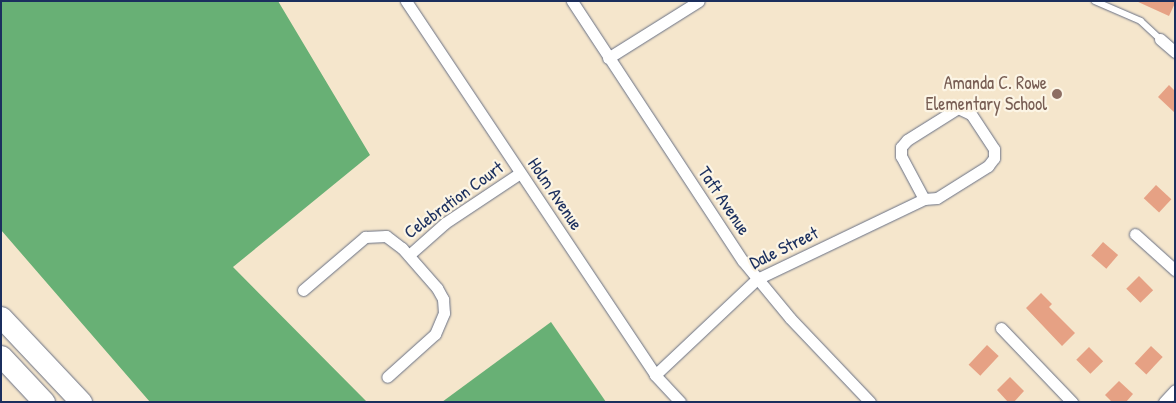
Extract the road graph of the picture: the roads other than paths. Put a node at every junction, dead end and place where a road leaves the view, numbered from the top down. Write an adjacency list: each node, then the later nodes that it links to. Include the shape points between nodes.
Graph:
1 (406, 1): 8 (street, Holm Avenue)
2 (572, 1): 7 (street, Taft Avenue)
3 (699, 1): 7 (street)
4 (1095, 1): 5 (lane, via 1140,21)
5 (1160, 39): 6 (street)
6 (1175, 52)
7 (608, 58): 13 (street, Taft Avenue)
8 (520, 173): 11 (street, Celebration Court, via 446,223); 18 (street, Holm Avenue)
9 (924, 199): 9 (street, via 901,156 902,147 907,140 964,108 972,114 994,149 994,158 988,166 937,198); 13 (street, Dale Street)
10 (1135, 234): 12 (street)
11 (409, 255): 14 (street, Celebration Court, via 386,236 365,237); 19 (street, Celebration Court, via 437,288 443,299 444,312 434,334)
12 (1175, 270)
13 (757, 279): 18 (street, Dale Street); 24 (street, Taft Avenue)
14 (303, 290)
15 (1, 317): 22 (highway)
16 (1001, 328): 25 (street)
17 (1, 356): 21 (highway)
18 (655, 375): 23 (street, Holm Avenue)
19 (387, 377)
20 (1175, 390): 26 (street)
21 (44, 402)
22 (83, 402)
23 (680, 402)
24 (870, 402)
25 (1072, 402)
26 (1164, 402)

